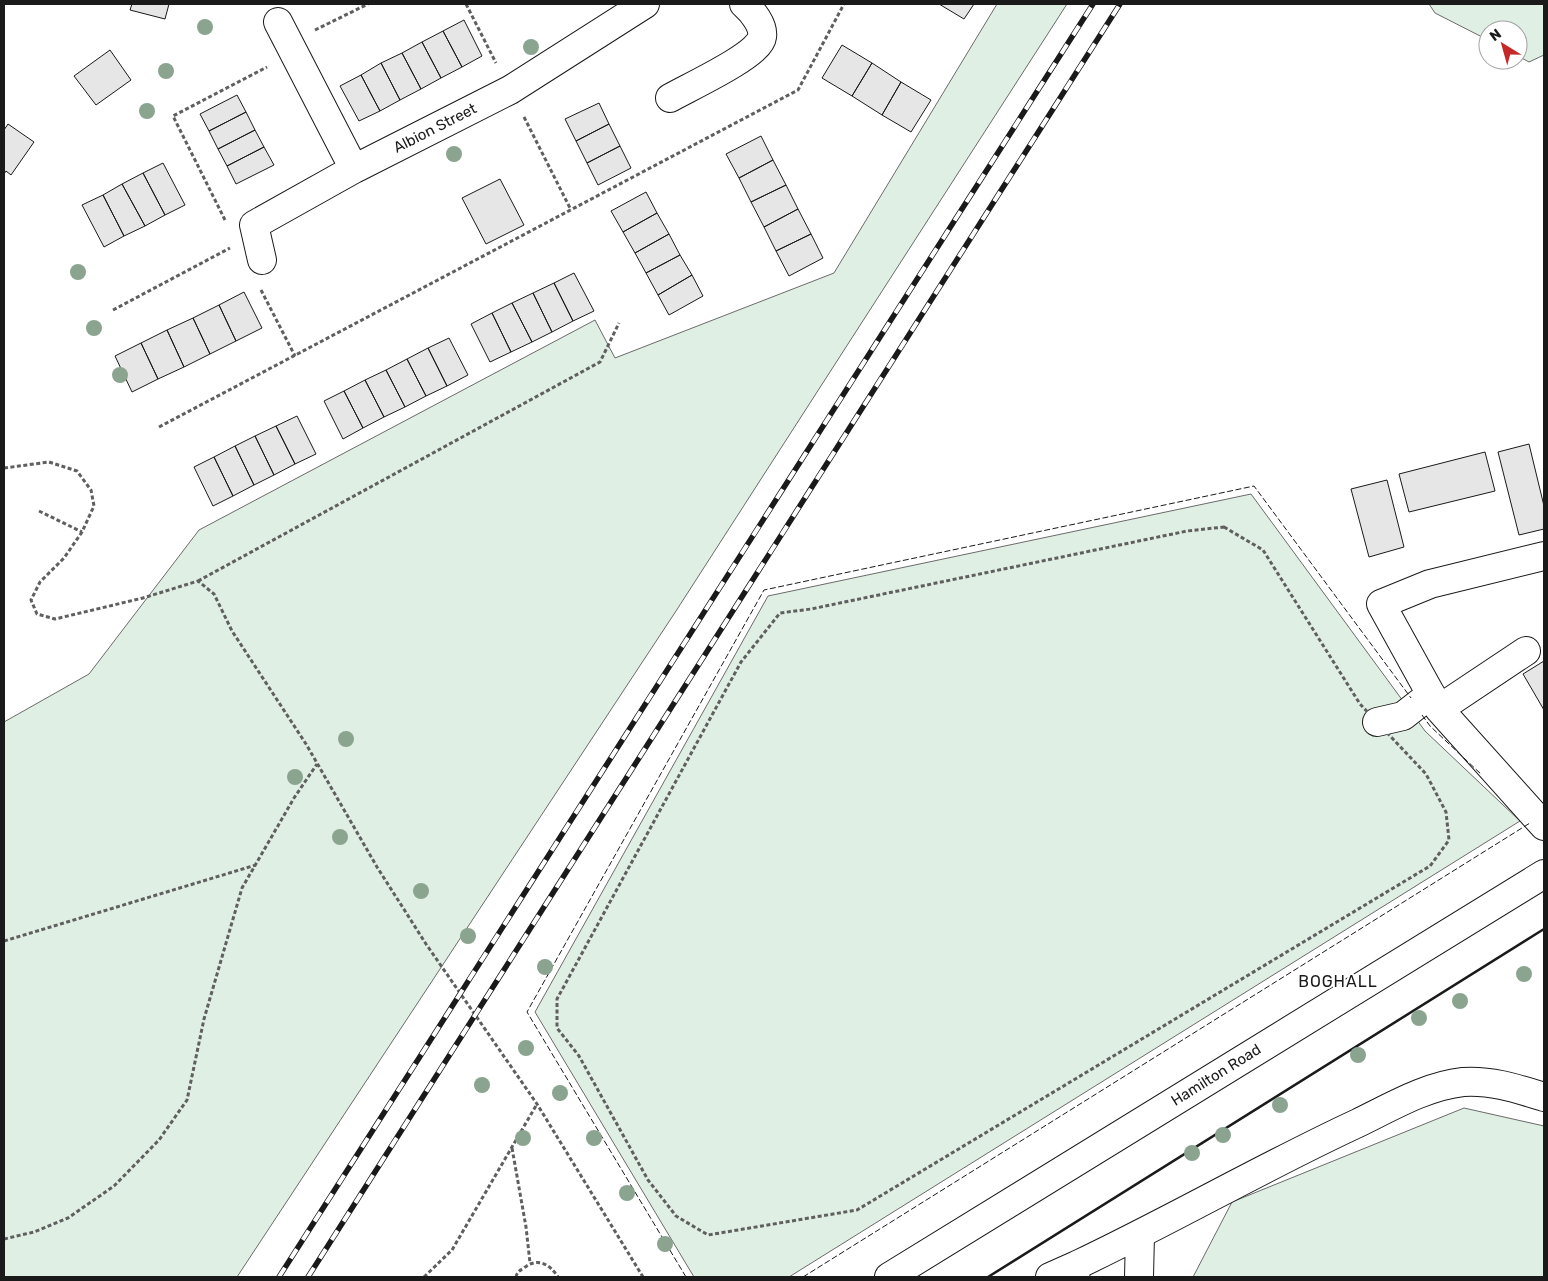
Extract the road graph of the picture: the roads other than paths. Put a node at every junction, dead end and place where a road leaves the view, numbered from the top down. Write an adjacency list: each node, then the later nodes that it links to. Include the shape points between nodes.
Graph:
1 (643, 4): 5 (main road, Albion Street, via 510,90)
2 (744, 4): 4 (main road, via 759,23 763,36 759,45)
3 (278, 22): 5 (main road)
4 (670, 98)
5 (354, 169): 6 (main road, Albion Street, via 245,235)
6 (262, 260)
7 (1544, 556): 9 (main road, via 1430,584 1381,604)
8 (1526, 651): 9 (main road)
9 (1435, 702): 10 (main road, via 1403,716); 11 (main road)
10 (1377, 722)
11 (1544, 826)
12 (1544, 874): 16 (main road, Hamilton Road)
13 (1544, 1097): 14 (main road, via 1498,1083 1463,1082 1426,1091 1309,1146)
14 (1140, 1235): 15 (main road); 18 (main road)
15 (1076, 1271): 17 (main road)
16 (889, 1277)
17 (1050, 1277)
18 (1139, 1277)

